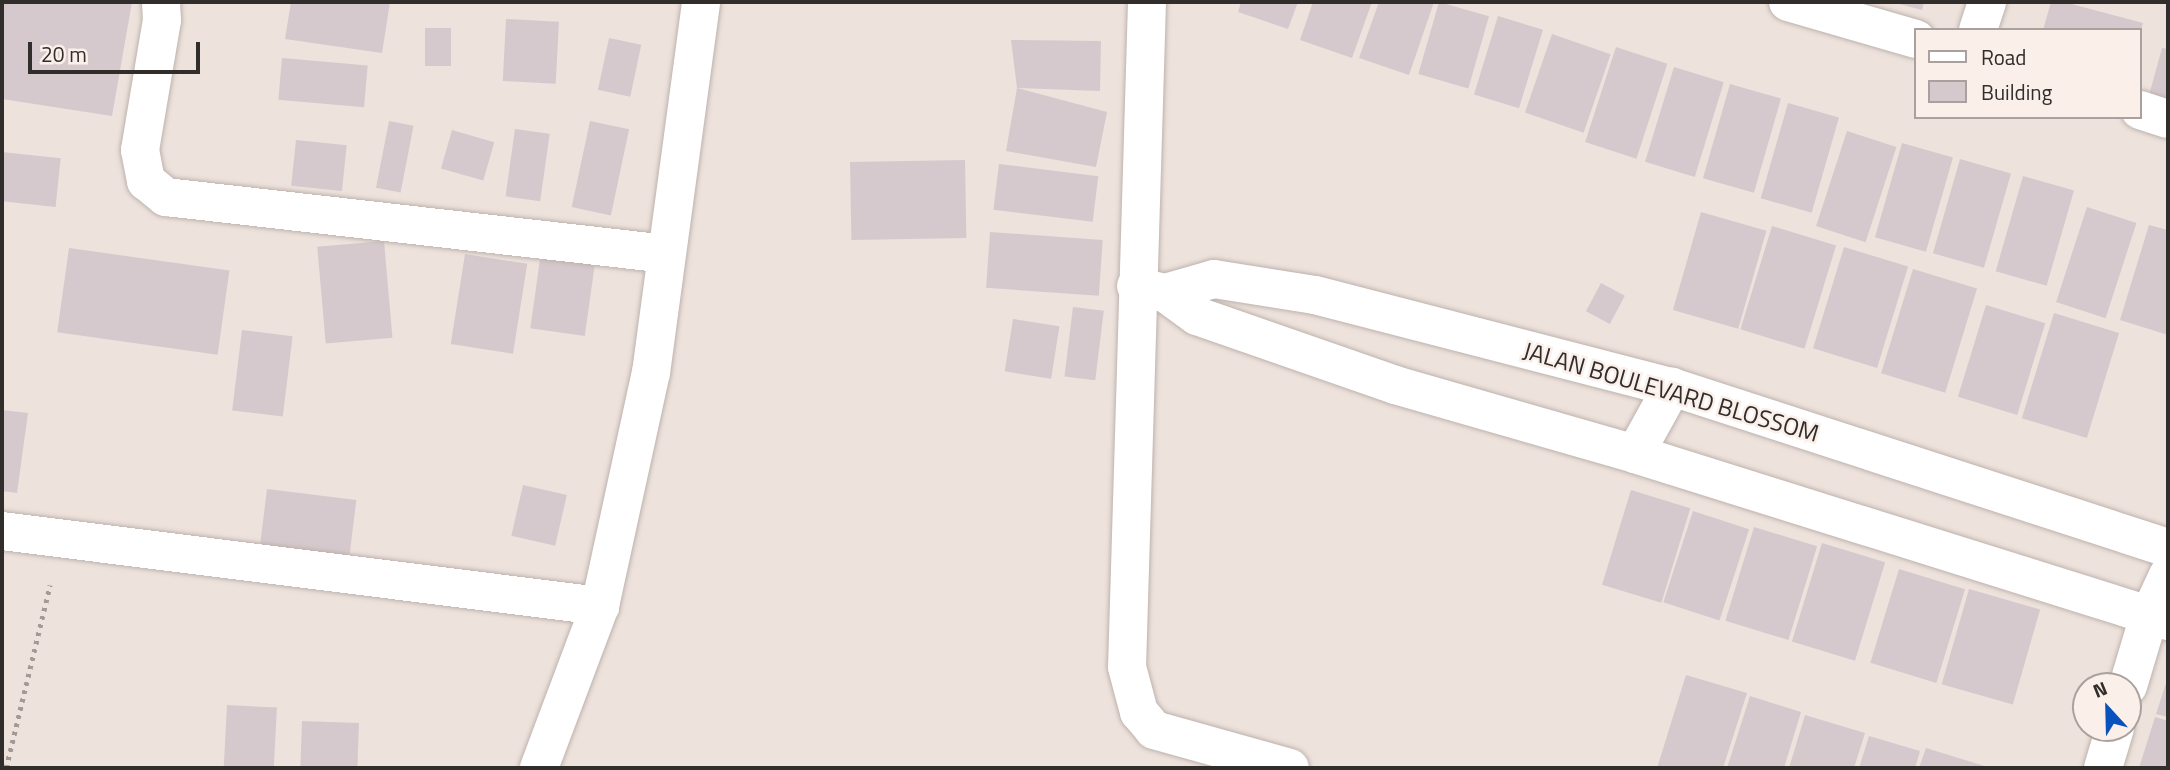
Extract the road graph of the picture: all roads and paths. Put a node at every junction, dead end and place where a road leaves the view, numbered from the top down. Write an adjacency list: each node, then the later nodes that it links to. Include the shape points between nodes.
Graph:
1 (161, 2): 10 (street, via 162,20 140,150 146,181 166,197)
2 (701, 2): 10 (street)
3 (1147, 2): 11 (street)
4 (1788, 2): 7 (street)
5 (1987, 2): 6 (street)
6 (1979, 28)
7 (1914, 39)
8 (2142, 111): 9 (street)
9 (2168, 118)
10 (667, 254): 18 (street, via 651,373)
11 (1151, 289): 12 (street, JALAN BOULEVARD BLOSSOM, via 1214,279 1315,295); 13 (street, via 1197,316 1395,385); 24 (street, via 1125,622 1132,695 1154,730)
12 (1672, 387): 13 (street); 16 (street, JALAN BOULEVARD BLOSSOM)
13 (1635, 454): 19 (street)
14 (2, 531): 15 (street)
15 (62, 537): 18 (street); 22 (path)
16 (2168, 548)
17 (2168, 575): 19 (street)
18 (600, 606): 23 (street)
19 (2159, 619): 20 (street)
20 (2134, 672)
21 (2111, 742): 25 (street)
22 (6, 768)
23 (539, 768)
24 (1290, 768)
25 (2103, 768)

